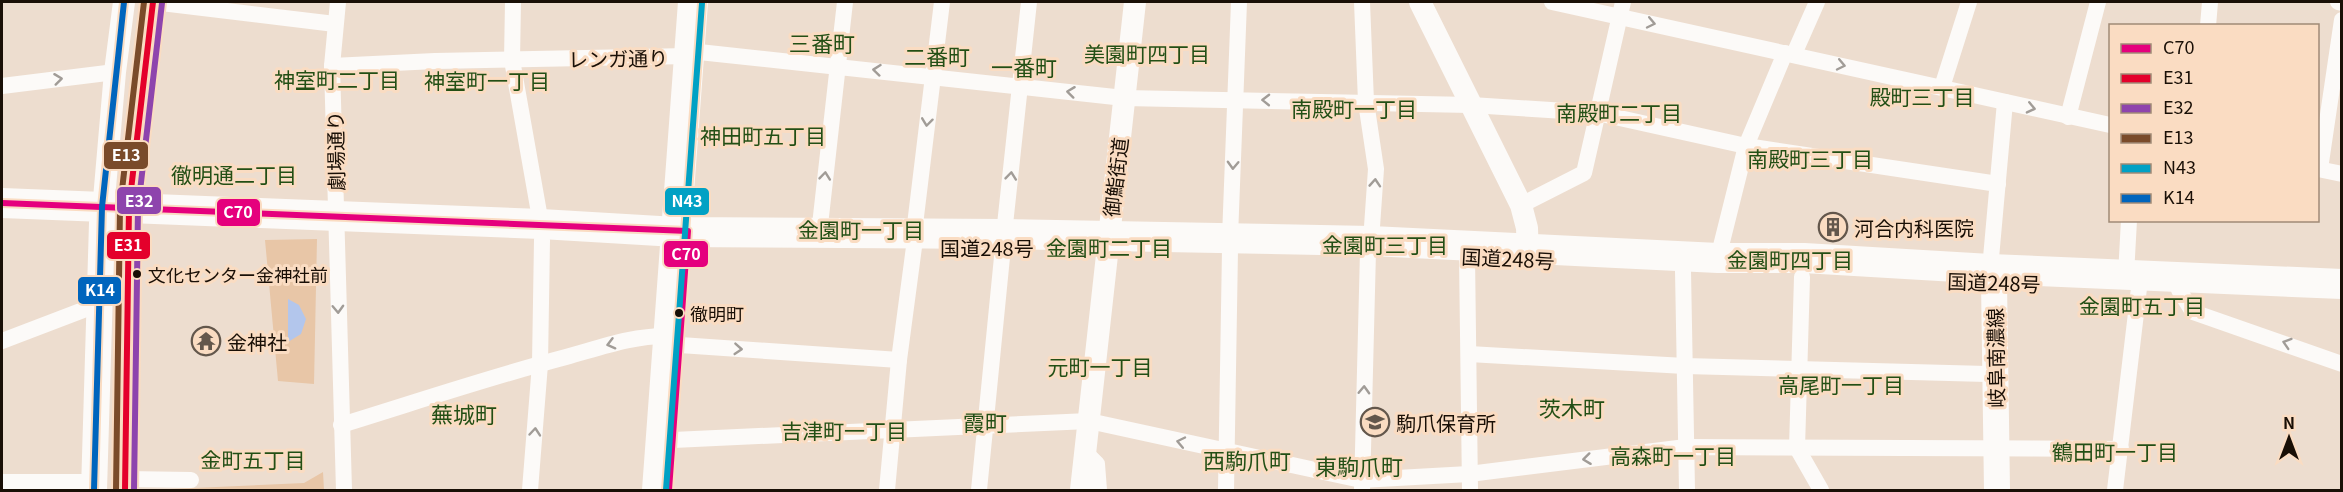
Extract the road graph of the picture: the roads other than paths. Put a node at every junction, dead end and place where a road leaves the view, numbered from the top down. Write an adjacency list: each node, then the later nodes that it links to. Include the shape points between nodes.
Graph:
1 (124, 2): 29 (street)
2 (153, 2): 21 (street); 49 (street)
3 (338, 2): 21 (street, 劇場通り)
4 (513, 2): 26 (street)
5 (693, 2): 23 (highway)
6 (704, 2): 23 (highway)
7 (845, 2): 28 (street)
8 (942, 2): 30 (street)
9 (1029, 2): 33 (street)
10 (1135, 2): 35 (street, 御鮨街道)
11 (1239, 2): 36 (street)
12 (1362, 2): 37 (street)
13 (1419, 2): 39 (street)
14 (1552, 2): 19 (street)
15 (1817, 2): 24 (street)
16 (1969, 2): 34 (street)
17 (2098, 2): 41 (street)
18 (2210, 2): 22 (street)
19 (1621, 9): 24 (street, one-way to 24); 40 (street)
20 (2342, 20): 25 (street)
21 (335, 24): 27 (street, 劇場通り)
22 (2208, 24)
23 (694, 54): 26 (street, レンガ通り); 28 (street, レンガ通り); 55 (highway)
24 (1790, 54): 34 (street, one-way to 34); 43 (street)
25 (2339, 56): 31 (street)
26 (512, 60): 27 (street, レンガ通り); 53 (street)
27 (332, 66): 51 (street, 劇場通り)
28 (838, 66): 30 (street, レンガ通り, one-way to 28); 54 (street, one-way to 28)
29 (115, 72): 32 (street, one-way to 29); 49 (street)
30 (933, 76): 33 (street, レンガ通り); 56 (street, one-way to 56)
31 (2337, 81): 44 (street)
32 (2, 86)
33 (1021, 86): 35 (street, レンガ通り, one-way to 33); 57 (street, one-way to 33)
34 (1942, 87): 38 (street)
35 (1124, 98): 36 (street, レンガ通り); 58 (street, 御鮨街道)
36 (1235, 100): 37 (street, レンガ通り, one-way to 36); 59 (street, one-way to 59)
37 (1366, 102): 39 (street, レンガ通り); 60 (street, one-way to 37, via 1376,169)
38 (2005, 102): 41 (street, one-way to 41); 46 (street)
39 (1471, 105): 40 (street, レンガ通り); 48 (street)
40 (1597, 113): 43 (street, レンガ通り); 48 (street, via 1584,173)
41 (2068, 117): 42 (street)
42 (2109, 125)
43 (1746, 146): 46 (street, レンガ通り); 63 (street)
44 (2319, 169): 45 (street)
45 (2342, 174)
46 (1998, 184): 66 (street)
47 (2, 202): 49 (highway)
48 (1521, 205): 61 (street)
49 (115, 215): 50 (highway); 51 (highway); 71 (main road); 95 (main road)
50 (2, 220)
51 (336, 222): 53 (highway); 82 (street, 劇場通り, one-way to 82)
52 (2129, 222): 67 (street)
53 (541, 232): 55 (highway); 76 (street)
54 (819, 234): 55 (highway, 国道248号); 56 (highway, 国道248号)
55 (681, 240): 56 (highway, 国道248号); 72 (highway)
56 (914, 240): 57 (highway, 国道248号); 75 (street)
57 (1004, 240): 58 (highway, 国道248号); 83 (street)
58 (1108, 242): 59 (highway, 国道248号); 81 (street, 御鮨街道)
59 (1230, 243): 60 (highway, 国道248号); 91 (street)
60 (1369, 246): 61 (highway, 国道248号); 62 (highway, 国道248号); 96 (street, one-way to 60)
61 (1528, 253): 62 (highway, 国道248号); 63 (highway, 国道248号); 64 (highway, 国道248号)
62 (1467, 256): 74 (street)
63 (1718, 258): 66 (highway, 国道248号, via 1804,258)
64 (1683, 271): 65 (highway, 国道248号); 78 (street)
65 (1802, 277): 66 (highway, 国道248号); 79 (street)
66 (1990, 277): 67 (highway, 国道248号); 80 (main road, 岐阜南濃線); 88 (main road, 岐阜南濃線)
67 (2133, 282): 68 (highway, 国道248号); 69 (highway, 国道248号); 89 (street)
68 (2342, 284)
69 (2179, 290): 70 (highway, 国道248号); 77 (street, one-way to 69, via 2193,312)
70 (2342, 295)
71 (99, 303): 73 (street); 97 (main road)
72 (674, 340): 75 (street, one-way to 75); 76 (street, one-way to 76, via 655,336 618,342); 85 (highway); 100 (highway)
73 (2, 341)
74 (1469, 354): 78 (street); 94 (street)
75 (899, 360): 84 (street)
76 (540, 364): 82 (street); 99 (street, one-way to 76)
77 (2342, 364)
78 (1685, 366): 79 (street); 86 (street)
79 (1800, 369): 80 (street); 87 (street)
80 (1987, 374): 88 (main road, 岐阜南濃線)
81 (1089, 421): 83 (street); 90 (street, 御鮨街道); 91 (street, one-way to 81)
82 (341, 425): 98 (street, 劇場通り)
83 (986, 427): 84 (street); 103 (street)
84 (892, 431): 85 (street); 102 (street)
85 (673, 440): 101 (highway)
86 (1686, 447): 87 (street); 94 (street, one-way to 94); 107 (street)
87 (1797, 448): 88 (street); 108 (street)
88 (1992, 449): 89 (street); 109 (main road, 岐阜南濃線); 110 (main road, 岐阜南濃線)
89 (2121, 449): 111 (street)
90 (1085, 452): 104 (street, 御鮨街道); 105 (street, via 1097,464)
91 (1225, 452): 96 (street); 106 (street)
92 (191, 480): 95 (street)
93 (2, 482): 97 (street)
94 (1470, 482): 96 (street)
95 (125, 485)
96 (1361, 485)
97 (94, 486)
98 (344, 490)
99 (530, 490)
100 (657, 490)
101 (669, 490)
102 (887, 490)
103 (979, 490)
104 (1081, 490)
105 (1099, 490)
106 (1226, 490)
107 (1687, 490)
108 (1821, 490)
109 (1988, 490)
110 (1997, 490)
111 (2115, 490)

